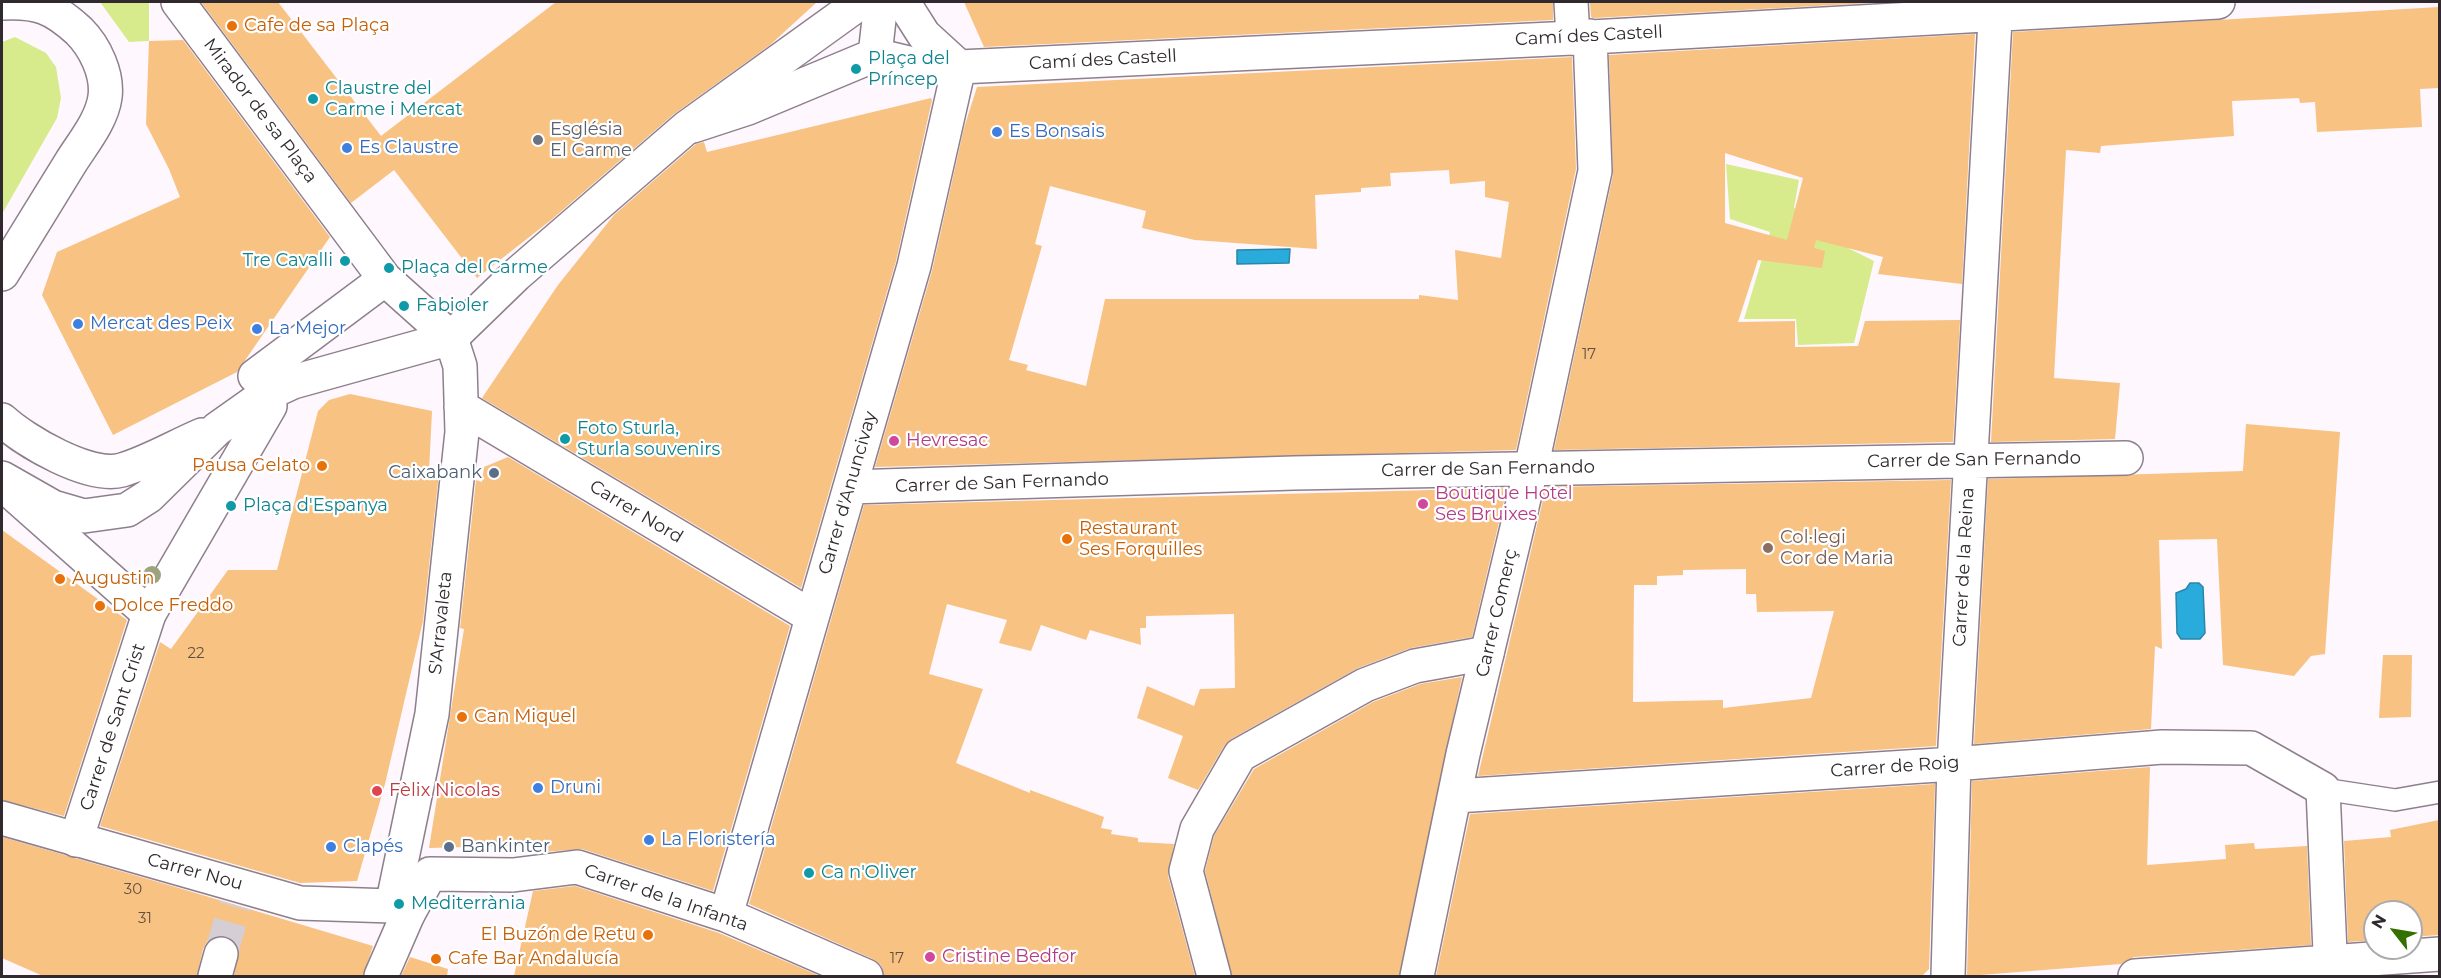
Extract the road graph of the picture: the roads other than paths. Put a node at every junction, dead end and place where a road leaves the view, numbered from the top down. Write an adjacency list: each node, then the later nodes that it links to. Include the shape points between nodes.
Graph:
1 (178, 2): 14 (street, Mirador de sa Plaça)
2 (861, 2): 12 (street)
3 (881, 2): 10 (street)
4 (903, 2): 11 (street, via 924,35)
5 (1571, 2): 9 (street, Carrer Comerç)
6 (2218, 2): 8 (street, Camí des Castell)
7 (2, 3): 13 (street, via 46,6 64,17 93,49 100,64 105,97 94,125)
8 (1996, 8): 9 (street, Camí des Castell); 21 (street, Carrer de la Reina)
9 (1581, 37): 11 (street, Camí des Castell); 22 (street, Carrer Comerç, via 1595,171)
10 (875, 55): 11 (street, Camí des Castell, via 930,68); 12 (street, via 748,108)
11 (959, 67): 24 (street, Carrer d'Anuncivay, via 914,266)
12 (686, 128): 15 (street, via 516,275)
13 (2, 274)
14 (385, 279): 15 (street, Mirador de sa Plaça); 16 (street)
15 (451, 338): 16 (street); 17 (street, S'Arravaleta, via 460,366)
16 (263, 392): 19 (street); 25 (street, Carrer de Sant Crist)
17 (461, 407): 26 (street, Carrer Nord); 34 (street, S'Arravaleta, via 462,432 432,714)
18 (2, 420): 19 (street, via 61,457 89,468 120,471)
19 (218, 429): 23 (street, via 149,495 127,510 84,516 53,507)
20 (2126, 458): 21 (street, Carrer de San Fernando)
21 (1970, 460): 22 (street, Carrer de San Fernando); 28 (street, Carrer de la Reina)
22 (1531, 469): 24 (street, Carrer de San Fernando); 27 (street, Carrer Comerç)
23 (2, 480): 25 (street)
24 (850, 487): 26 (street, Carrer d'Anuncivay)
25 (149, 614): 33 (street, Carrer de Sant Crist)
26 (811, 616): 35 (street, Carrer d'Anuncivay)
27 (1487, 653): 31 (street, Carrer Comerç); 40 (street, via 1415,666 1365,685 1240,755 1197,829 1185,871)
28 (1954, 764): 29 (street, Carrer de Roig, via 2162,747 2251,748); 31 (street, Carrer de Roig); 42 (street, Carrer de la Reina)
29 (2323, 789): 30 (lane, via 2395,800); 37 (street)
30 (2439, 792)
31 (1456, 796): 41 (street, Carrer Comerç)
32 (2, 818): 33 (street, Carrer Nou)
33 (76, 840): 34 (street, Carrer Nou, via 239,895)
34 (400, 910): 35 (street, Carrer de la Infanta, via 430,874 513,875 578,867); 38 (street)
35 (726, 915): 39 (street, Carrer de la Infanta)
36 (2439, 954): 37 (street)
37 (2331, 969): 43 (street)
38 (381, 976)
39 (866, 976)
40 (1214, 976)
41 (1417, 976)
42 (1948, 976)
43 (2134, 976)

